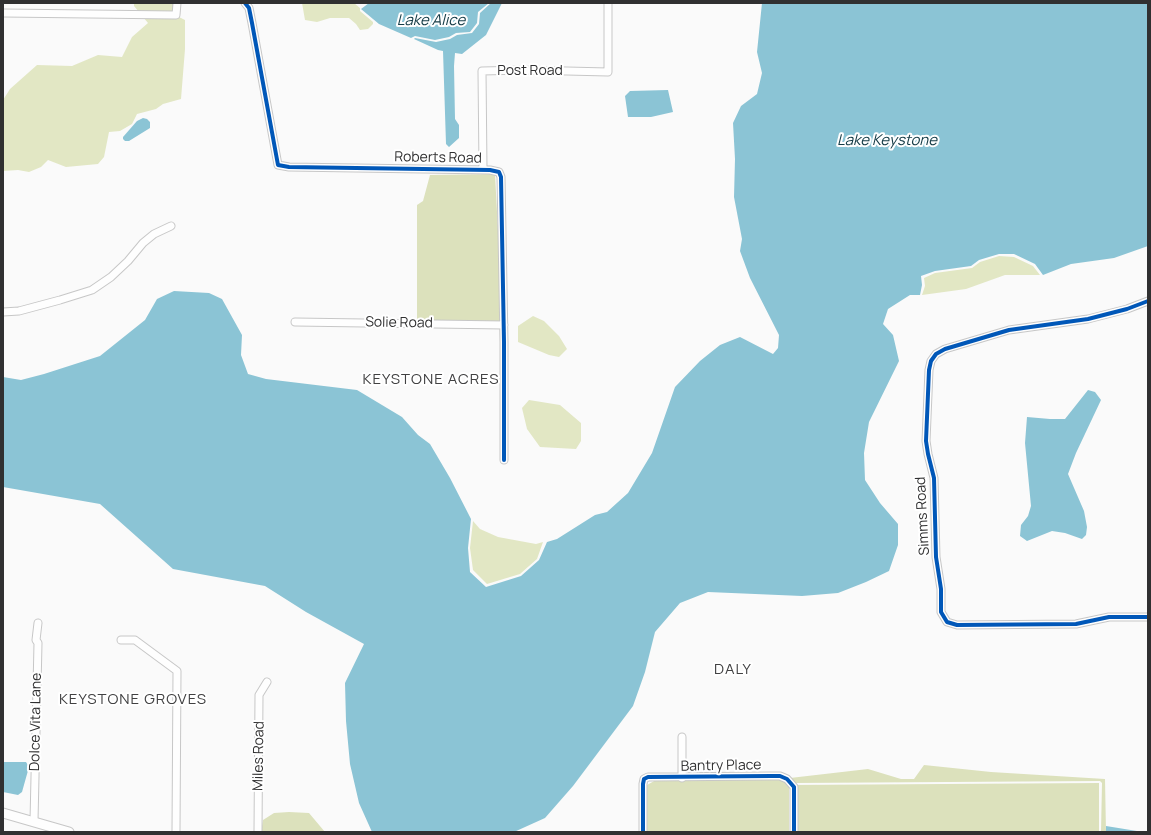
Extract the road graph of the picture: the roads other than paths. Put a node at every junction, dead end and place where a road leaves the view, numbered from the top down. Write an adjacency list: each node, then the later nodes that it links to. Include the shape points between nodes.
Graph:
1 (177, 3): 4 (street, via 176,15)
2 (245, 3): 5 (street, Roberts Road, via 249,8 278,166)
3 (608, 3): 5 (street, Post Road, via 608,72 482,71)
4 (3, 14)
5 (483, 169): 10 (street, Roberts Road, via 495,170 501,177)
6 (171, 226): 8 (street, via 154,234 111,277 92,290 19,312)
7 (1148, 301): 12 (street, Simms Road, via 1088,319 1009,330 936,354 929,370 926,441 934,478 936,557 941,589 941,612 947,622 957,625 1076,624 1114,617)
8 (3, 312)
9 (295, 322): 10 (street, Solie Road)
10 (504, 325): 11 (street, Roberts Road)
11 (504, 460)
12 (1148, 617)
13 (38, 623): 19 (street, Dolce Vita Lane)
14 (121, 640): 21 (street, via 135,640 177,671)
15 (267, 682): 22 (street, Miles Road, via 260,694)
16 (682, 737): 17 (street)
17 (682, 778): 23 (street, Bantry Place, via 644,779); 24 (street, Bantry Place, via 780,776 787,779 794,787)
18 (3, 813): 19 (main road)
19 (34, 821): 20 (main road)
20 (69, 832)
21 (176, 832)
22 (258, 832)
23 (643, 832)
24 (794, 832)

